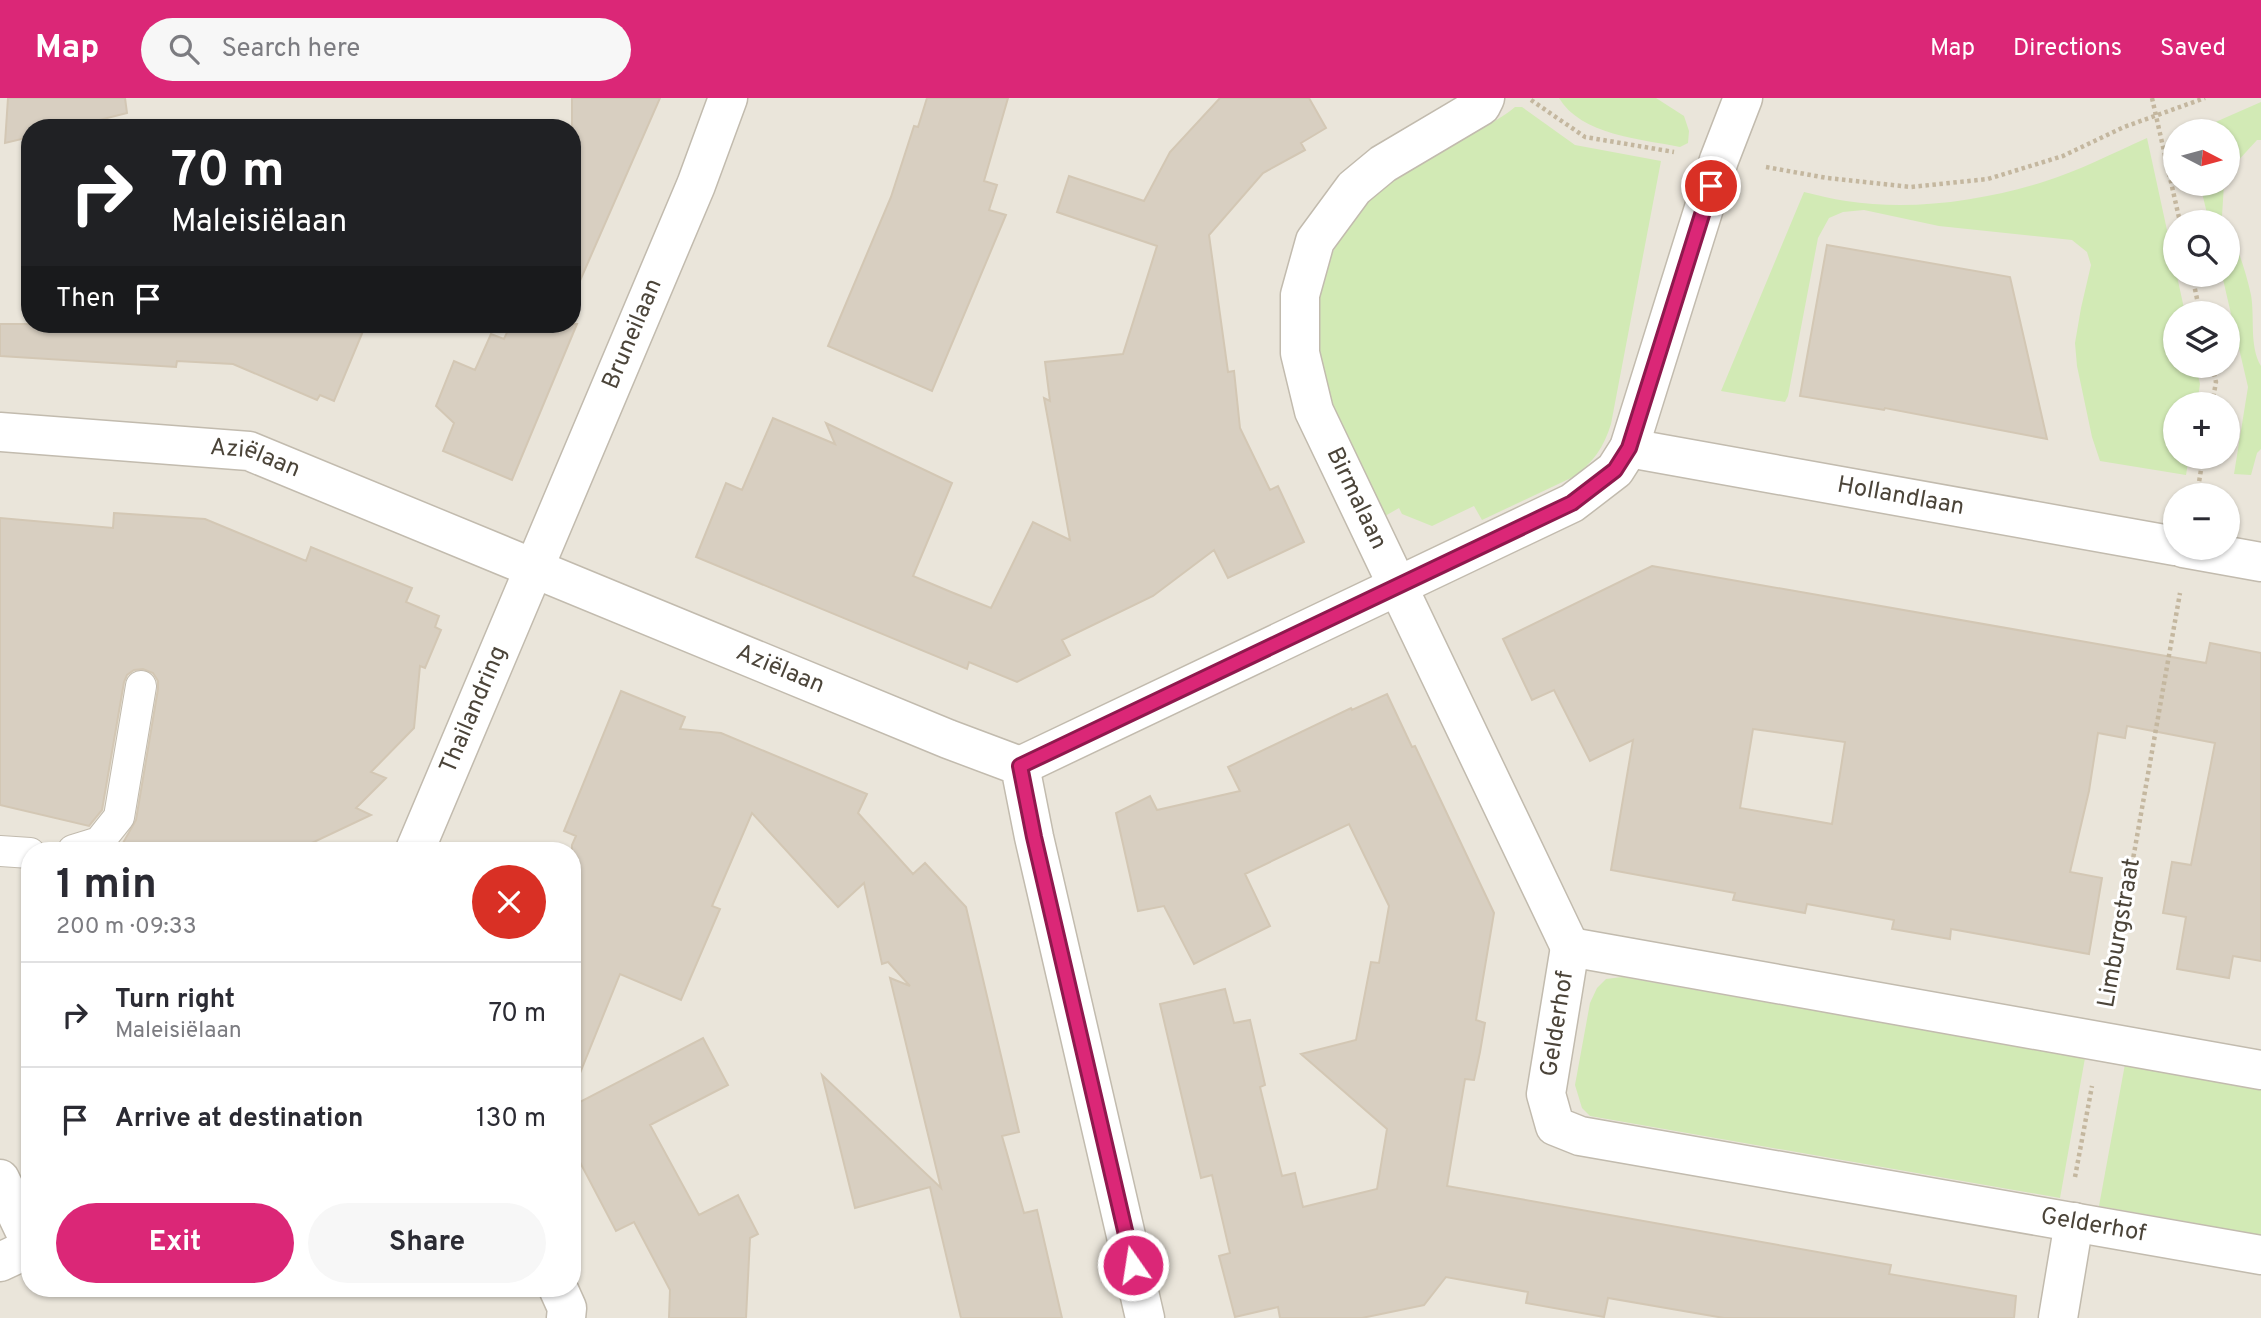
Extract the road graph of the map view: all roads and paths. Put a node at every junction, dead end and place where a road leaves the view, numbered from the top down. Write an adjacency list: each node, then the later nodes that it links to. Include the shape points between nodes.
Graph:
1 (728, 98): 16 (street, Bruneilaan, via 696,185)
2 (1485, 98): 17 (street, Birmalaan, via 1480,106 1383,164 1354,188 1315,241 1300,295 1300,353 1314,411)
3 (1527, 98): 8 (path, via 1585,137)
4 (1743, 98): 8 (street)
5 (2152, 98): 7 (path)
6 (2205, 98): 7 (path)
7 (2156, 116): 8 (path, via 2063,156 1988,179 1962,182 1911,187); 9 (path)
8 (1719, 160): 11 (street)
9 (2177, 210)
10 (0, 432): 16 (street, Aziëlaan, via 249,451)
11 (1629, 448): 12 (street, Hollandlaan); 17 (street, via 1615,470 1572,503)
12 (2163, 545)
13 (2240, 558): 15 (street, Hollandlaan)
14 (2180, 560): 25 (path, Limburgstraat)
15 (2261, 562)
16 (533, 568): 19 (street, Aziëlaan); 21 (street, Thailandring)
17 (1397, 586): 19 (street); 24 (street, Birmalaan)
18 (141, 686): 20 (lane, via 119,817)
19 (1020, 766): 35 (street)
20 (99, 842)
21 (418, 842)
22 (0, 851): 23 (lane)
23 (21, 852)
24 (1570, 947): 25 (street, Gelderhof); 28 (street, Gelderhof, via 1546,1094 1555,1126 1580,1136)
25 (2100, 1042): 26 (street, Gelderhof); 28 (path, Limburgstraat, via 2072,1199)
26 (2261, 1070)
27 (0, 1179): 29 (street)
28 (2074, 1222): 31 (street, Gelderhof); 36 (street)
29 (21, 1223)
30 (21, 1252): 32 (street)
31 (2261, 1255)
32 (0, 1262)
33 (562, 1297): 34 (street)
34 (566, 1318)
35 (1145, 1318)
36 (2058, 1318)

